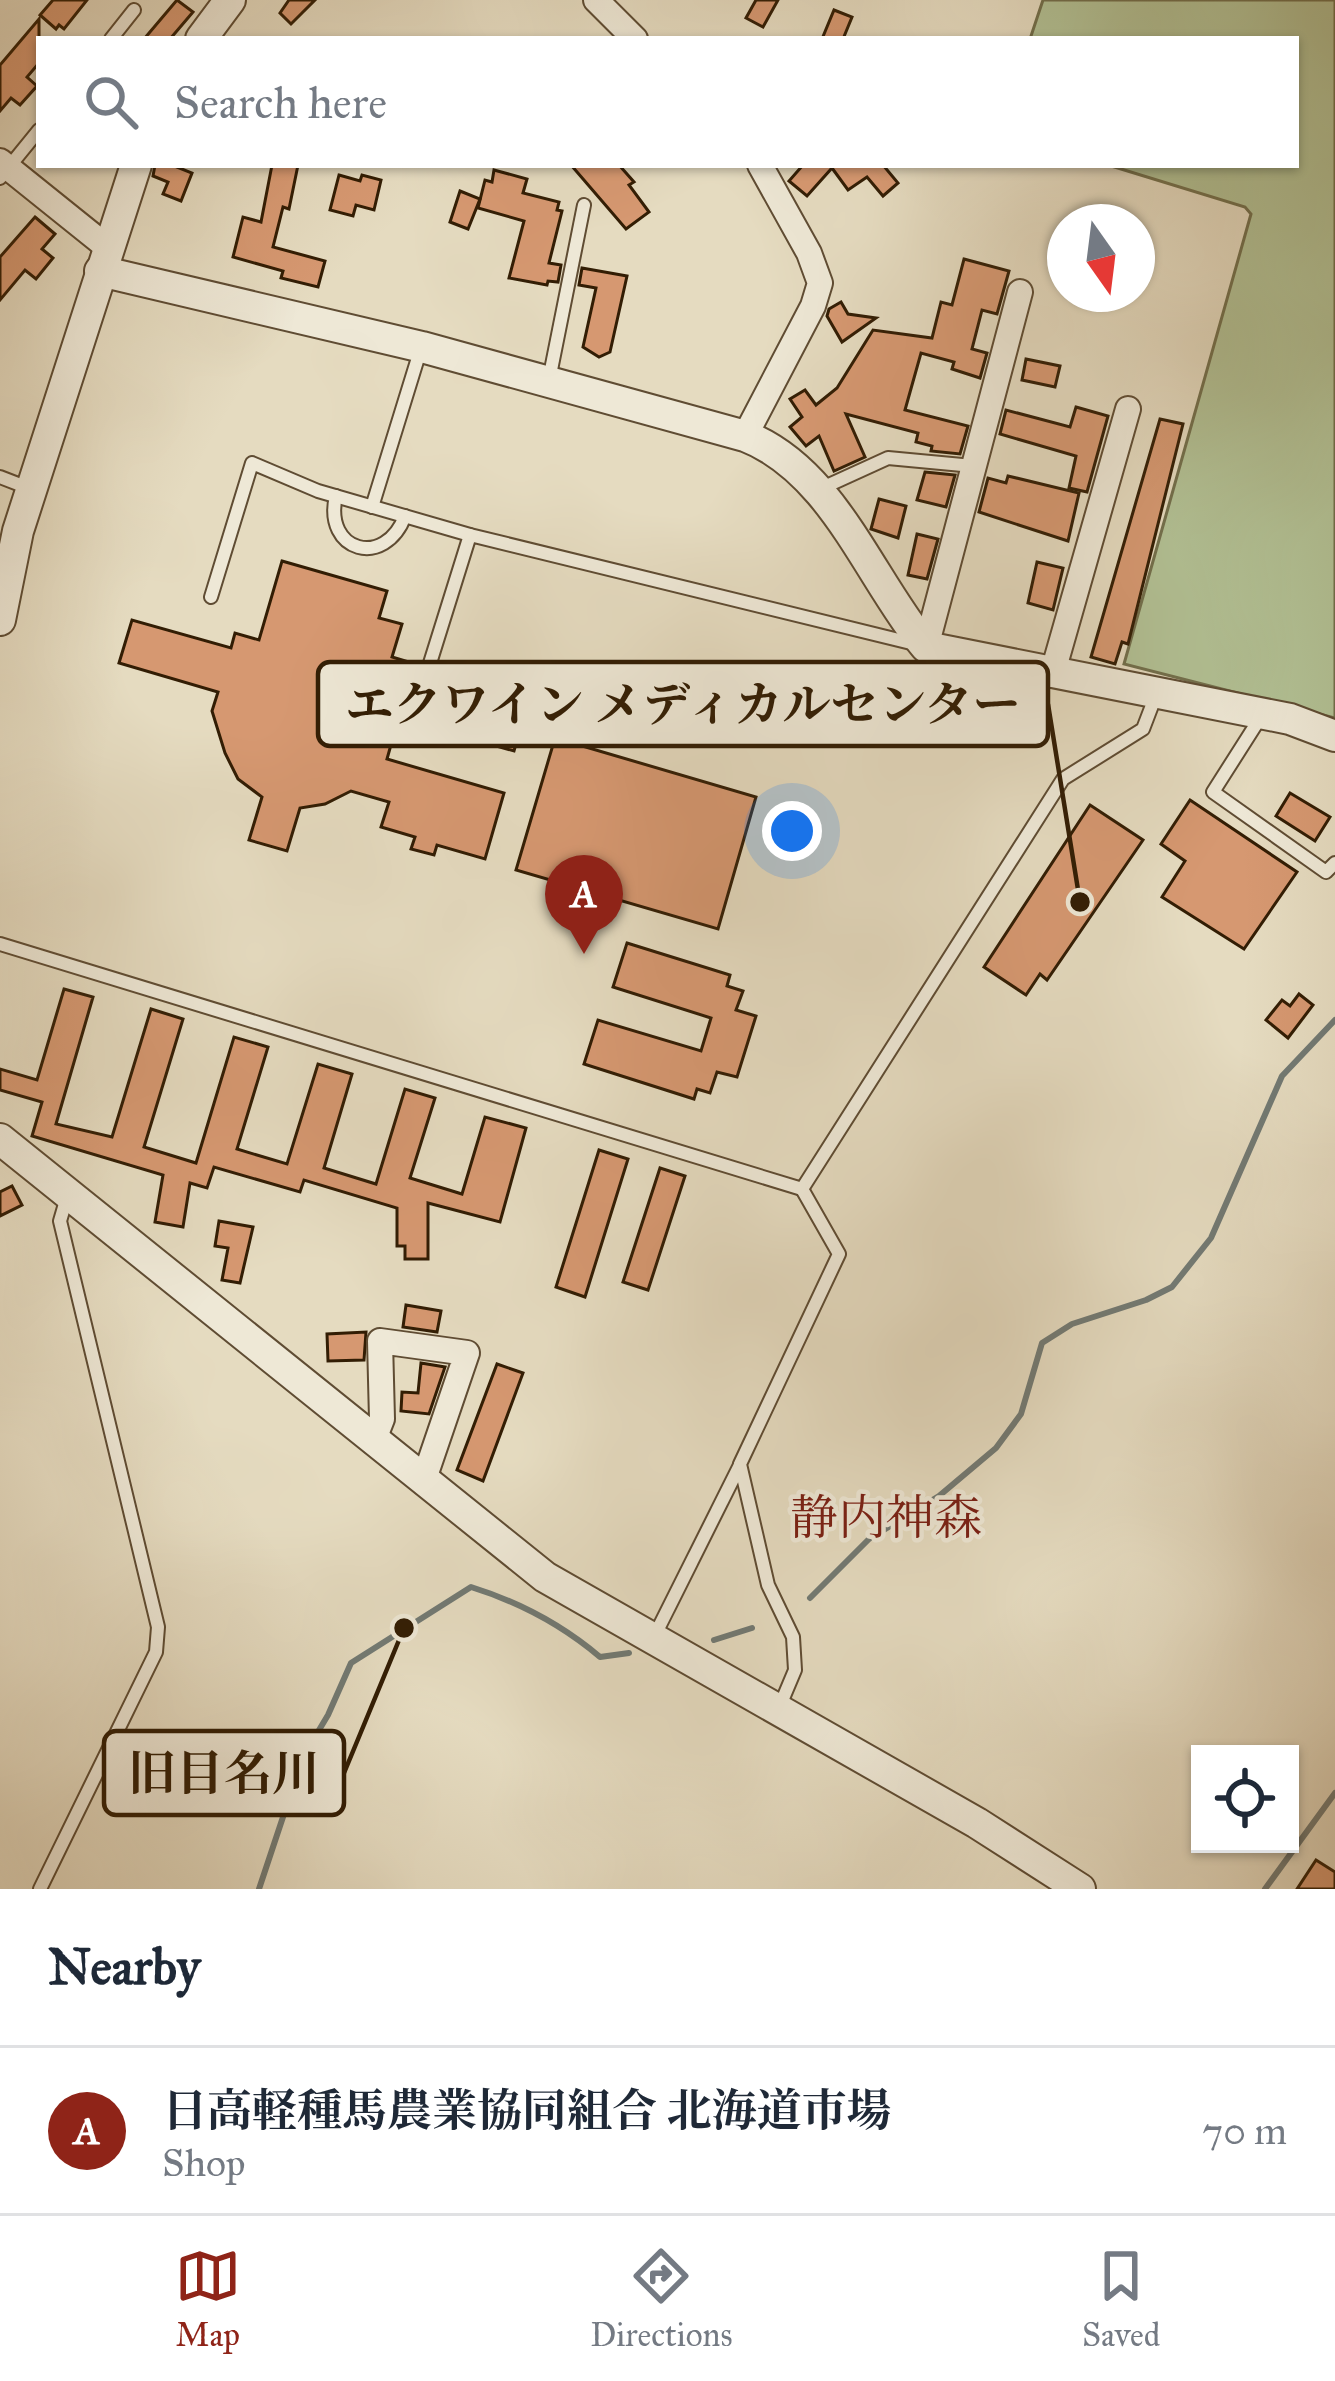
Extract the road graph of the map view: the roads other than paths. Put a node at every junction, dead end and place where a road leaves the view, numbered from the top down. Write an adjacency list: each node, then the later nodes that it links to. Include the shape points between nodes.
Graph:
1 (230, 0): 5 (street)
2 (596, 0): 6 (street)
3 (134, 10): 4 (lane)
4 (113, 36)
5 (203, 36)
6 (631, 36)
7 (36, 133): 10 (lane)
8 (135, 168): 12 (street)
9 (762, 168): 17 (street, via 820,283)
10 (3, 169): 12 (street)
11 (584, 205): 15 (lane)
12 (104, 259): 14 (street); 20 (street)
13 (1020, 292): 18 (street)
14 (422, 347): 15 (street); 23 (lane)
15 (549, 382): 17 (street)
16 (1128, 410): 29 (street)
17 (745, 436): 21 (street, via 776,448)
18 (974, 466): 21 (lane, via 888,458); 28 (street)
19 (0, 476): 20 (lane)
20 (31, 489): 27 (street)
21 (817, 490): 28 (street)
22 (336, 496): 23 (lane); 24 (lane, via 332,514 350,544 385,545); 26 (lane, via 252,463)
23 (372, 507): 24 (lane)
24 (404, 516): 25 (lane)
25 (470, 536): 28 (lane); 30 (lane)
26 (211, 597)
27 (0, 620)
28 (926, 647): 29 (street)
29 (1052, 674): 31 (street)
30 (426, 676)
31 (1156, 695): 32 (street); 37 (lane, via 1143,729 1063,779)
32 (1262, 715): 33 (street); 34 (lane, via 1213,792 1326,872)
33 (1335, 736)
34 (1335, 862)
35 (0, 944): 37 (lane)
36 (0, 1139): 38 (street)
37 (802, 1189): 40 (lane, via 839,1254)
38 (68, 1195): 39 (street); 44 (lane, via 60,1221 158,1627 156,1652)
39 (374, 1442): 41 (street); 41 (street, via 382,1420 380,1341 467,1353)
40 (740, 1464): 42 (lane); 43 (lane, via 768,1585 793,1637 795,1670)
41 (423, 1482): 42 (street, via 545,1576)
42 (653, 1638): 43 (street)
43 (778, 1710): 45 (street)
44 (40, 1889)
45 (1080, 1889)

